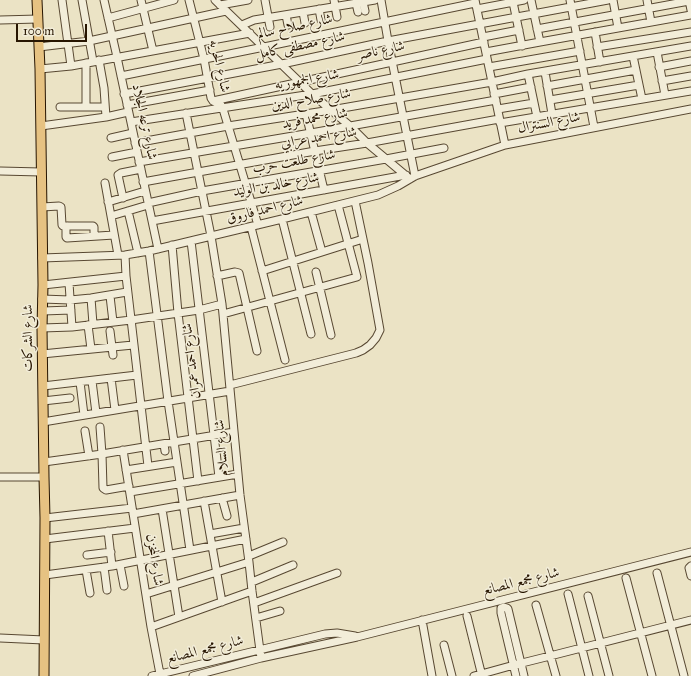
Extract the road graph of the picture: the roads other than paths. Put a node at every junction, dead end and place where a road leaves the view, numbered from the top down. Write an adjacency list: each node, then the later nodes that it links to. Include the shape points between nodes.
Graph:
1 (37, 0): 40 (main road, شارع الشركات)
2 (62, 0): 65 (street)
3 (82, 0): 61 (street)
4 (104, 0): 37 (street, شارع ترعه الجلاد)
5 (140, 0): 24 (street)
6 (174, 0): 24 (street)
7 (189, 0): 38 (street, شارع الحريه)
8 (248, 0): 19 (street)
9 (265, 0): 39 (street)
10 (375, 0): 21 (street)
11 (381, 0): 43 (street)
12 (524, 0): 18 (street, شارع صلاح سالم)
13 (532, 0): 31 (street)
14 (608, 0): 22 (street, شارع مصطفى كامل)
15 (613, 0): 32 (street)
16 (647, 0): 25 (street)
17 (689, 0): 25 (street); 27 (street)
18 (513, 2): 23 (street, شارع صلاح سالم); 36 (street)
19 (217, 3): 28 (street)
20 (335, 3): 21 (street); 26 (street); 35 (street)
21 (360, 3): 30 (street)
22 (571, 3): 31 (street, شارع مصطفى كامل); 44 (street)
23 (476, 4): 43 (street, شارع صلاح سالم); 47 (street)
24 (142, 8): 37 (street); 51 (street)
25 (649, 8): 32 (street); 45 (street)
26 (320, 9): 29 (street); 42 (street)
27 (691, 10)
28 (226, 11): 38 (street); 48 (street)
29 (303, 12): 33 (street); 46 (street)
30 (361, 12)
31 (534, 13): 36 (street, شارع مصطفى كامل); 53 (street)
32 (616, 14): 44 (street); 52 (street)
33 (286, 15): 39 (street); 49 (street)
34 (691, 15): 45 (street)
35 (337, 16)
36 (516, 17): 47 (street, شارع مصطفى كامل); 54 (street)
37 (108, 18): 58 (street, شارع ترعه الجلاد)
38 (194, 18): 51 (street); 63 (street, شارع الحريه)
39 (268, 18): 48 (street); 50 (street)
40 (38, 19): 41 (street); 68 (main road, شارع الشركات)
41 (0, 20)
42 (321, 20)
43 (385, 21): 62 (street); 69 (street, شارع صلاح سالم)
44 (574, 22): 53 (street); 59 (street)
45 (651, 22): 52 (street)
46 (305, 23)
47 (480, 24): 60 (street); 62 (street, شارع مصطفى كامل)
48 (242, 25): 57 (street)
49 (288, 25)
50 (270, 27)
51 (147, 28): 58 (street); 72 (street)
52 (618, 28): 55 (street)
53 (538, 29): 64 (street)
54 (519, 30): 60 (street, شارع ناصر); 66 (street)
55 (595, 32): 59 (street); 70 (street)
56 (691, 32): 70 (street)
57 (250, 33): 63 (street); 69 (street)
58 (112, 36): 61 (street); 75 (street, شارع ترعه الجلاد)
59 (577, 36): 64 (street); 71 (street)
60 (483, 39): 77 (street); 78 (street, شارع ناصر)
61 (90, 41): 65 (street); 80 (street)
62 (388, 41): 78 (street); 82 (street, شارع مصطفى كامل)
63 (200, 42): 72 (street); 76 (street, شارع الحريه)
64 (540, 42): 66 (street)
65 (68, 44): 68 (street); 84 (street)
66 (522, 46): 77 (street)
67 (691, 46): 73 (street, شارع صلاح الدين)
68 (39, 47): 86 (main road, شارع الشركات)
69 (264, 47): 76 (street, شارع صلاح سالم); 82 (street)
70 (598, 47): 81 (street)
71 (580, 50): 77 (street); 83 (street)
72 (152, 51): 75 (street)
73 (656, 52): 74 (street, شارع صلاح الدين); 85 (street)
74 (633, 56): 81 (street, شارع صلاح الدين); 87 (street)
75 (117, 57): 80 (street); 90 (street, شارع ترعه الجلاد)
76 (204, 59): 90 (street, شارع صلاح سالم); 93 (street, شارع الحريه)
77 (487, 59): 92 (street, شارع الجمهوريه); 97 (street)
78 (392, 61): 92 (street); 95 (street, شارع ناصر)
79 (691, 61): 85 (street)
80 (93, 62): 84 (street); 115 (street); 116 (street, via 103,81)
81 (600, 62): 83 (street, شارع صلاح الدين)
82 (282, 64): 93 (street, شارع مصطفى كامل); 95 (street)
83 (582, 65): 88 (street, شارع صلاح الدين); 94 (street)
84 (70, 66): 86 (street)
85 (659, 66): 96 (street)
86 (40, 69): 131 (main road, شارع الشركات)
87 (636, 70): 94 (street); 98 (street)
88 (545, 72): 89 (street, شارع صلاح الدين); 99 (street)
89 (528, 74): 97 (street, شارع صلاح الدين); 100 (street)
90 (121, 76): 104 (street, شارع ترعه الجلاد)
91 (691, 76): 96 (street)
92 (395, 77): 105 (street, شارع الجمهوريه); 108 (street)
93 (208, 78): 101 (street, شارع الحريه); 104 (street, شارع مصطفى كامل)
94 (585, 79): 99 (street); 103 (street)
95 (300, 81): 105 (street); 110 (street, شارع ناصر)
96 (662, 81): 106 (street)
97 (492, 82): 107 (street); 108 (street, شارع صلاح الدين)
98 (639, 85): 103 (street); 109 (street)
99 (548, 86): 111 (street)
100 (531, 87): 107 (street, شارع محمد فريد); 112 (street)
101 (210, 90): 110 (street, شارع الحريه); 113 (street)
102 (691, 91): 106 (street, شارع احمد عرابي)
103 (588, 93): 111 (street); 118 (street)
104 (124, 94): 113 (street, شارع ترعه الجلاد)
105 (312, 94): 117 (street, شارع الجمهوريه); 121 (street)
106 (665, 95): 109 (street, شارع احمد عرابي)
107 (495, 97): 119 (street); 127 (street, شارع محمد فريد)
108 (399, 98): 121 (street, شارع صلاح الدين); 127 (street)
109 (642, 99): 118 (street, شارع احمد عرابي)
110 (213, 100): 117 (street, شارع الحريه)
111 (550, 100): 125 (street)
112 (534, 103): 119 (street); 128 (street)
113 (127, 104): 122 (street, شارع ترعه الجلاد)
114 (60, 107): 115 (street)
115 (86, 107): 116 (street)
116 (105, 107): 126 (street)
117 (222, 107): 123 (street, شارع الجمهوريه); 132 (street, شارع الحريه)
118 (590, 108): 125 (street, شارع احمد عرابي); 134 (street)
119 (498, 109): 129 (street)
120 (691, 109): 134 (street, شارع السنترال)
121 (331, 110): 124 (street, شارع صلاح الدين); 133 (street)
122 (128, 112): 126 (street); 130 (street, شارع ترعه الجلاد)
123 (186, 113): 130 (street, شارع الجمهوريه); 136 (street, شارع السلام)
124 (306, 114): 132 (street, شارع صلاح الدين); 137 (street)
125 (552, 114): 128 (street, شارع احمد عرابي)
126 (106, 117): 131 (street)
127 (403, 117): 133 (street, شارع محمد فريد); 138 (street)
128 (537, 117): 129 (street, شارع احمد عرابي)
129 (500, 121): 138 (street, شارع احمد عرابي); 142 (street)
130 (131, 122): 135 (street, شارع ترعه الجلاد)
131 (41, 126): 156 (main road, شارع الشركات)
132 (228, 126): 136 (street, شارع صلاح الدين); 143 (street, شارع الحريه)
133 (350, 126): 137 (street, شارع محمد فريد); 141 (street)
134 (594, 127): 142 (street, شارع السنترال)
135 (133, 133): 139 (street); 140 (street, شارع ترعه الجلاد)
136 (190, 133): 140 (street, شارع صلاح الدين); 147 (street, شارع السلام)
137 (311, 133): 143 (street, شارع محمد فريد); 145 (street)
138 (407, 135): 141 (street, شارع احمد عرابي); 148 (street)
139 (111, 138)
140 (135, 143): 146 (street, شارع ترعه الجلاد)
141 (367, 143): 145 (street, شارع احمد عرابي); 150 (street)
142 (505, 145): 158 (street, شارع السنترال)
143 (234, 146): 147 (street, شارع محمد فريد); 152 (street, شارع الحريه)
144 (444, 148): 148 (street, شارع طلعت حرب)
145 (315, 151): 152 (street, شارع احمد عرابي); 154 (street)
146 (137, 152): 149 (street); 151 (street, شارع ترعه الجلاد)
147 (194, 153): 151 (street, شارع محمد فريد); 157 (street, شارع السلام)
148 (411, 154): 150 (street, شارع طلعت حرب); 158 (street)
149 (112, 157)
150 (386, 159): 154 (street, شارع طلعت حرب); 158 (street)
151 (139, 162): 153 (street, شارع ترعه الجلاد)
152 (240, 164): 157 (street, شارع احمد عرابي); 161 (street, شارع الحريه)
153 (141, 170): 159 (street, شارع ترعه الجلاد); 165 (street, via 118,175)
154 (320, 170): 161 (street, شارع طلعت حرب); 162 (street)
155 (0, 171): 156 (street)
156 (42, 172): 171 (main road, شارع الشركات)
157 (198, 172): 159 (street, شارع احمد عرابي); 164 (street, شارع السلام)
158 (410, 177): 162 (street, شارع خالد بن الوليد); 166 (street, شارع احمد فاروق, via 385,192)
159 (143, 182): 163 (street, شارع ترعه الجلاد)
160 (104, 183): 167 (street)
161 (246, 183): 164 (street, شارع طلعت حرب); 168 (street, شارع الحريه)
162 (324, 190): 168 (street, شارع خالد بن الوليد)
163 (145, 191): 165 (street); 169 (street, شارع ترعه الجلاد)
164 (202, 191): 169 (street, شارع طلعت حرب); 173 (street, شارع السلام)
165 (123, 198): 167 (street)
166 (355, 201): 170 (street, شارع احمد فاروق); 184 (street)
167 (108, 202): 175 (street)
168 (252, 203): 173 (street, شارع خالد بن الوليد); 178 (street, شارع الحريه)
169 (148, 204): 172 (street, شارع طلعت حرب); 177 (street, شارع ترعه الجلاد)
170 (338, 205): 174 (street, شارع احمد فاروق); 186 (street)
171 (42, 206): 179 (street, via 61,207 62,225); 193 (main road, شارع الشركات)
172 (128, 211): 175 (street, شارع طلعت حرب); 191 (street)
173 (206, 211): 177 (street, شارع خالد بن الوليد); 183 (street, شارع السلام)
174 (311, 212): 176 (street, شارع احمد فاروق); 190 (street)
175 (111, 216): 181 (street)
176 (282, 219): 178 (street, شارع احمد فاروق); 194 (street)
177 (152, 221): 188 (street, شارع ترعه الجلاد)
178 (258, 225): 180 (street, شارع احمد فاروق)
179 (67, 226): 182 (street, via 93,226); 182 (street, via 66,238)
180 (250, 227): 183 (street, شارع احمد فاروق); 195 (street)
181 (114, 235): 182 (street); 192 (street)
182 (94, 236)
183 (211, 236): 185 (street, شارع احمد فاروق); 198 (street, شارع السلام)
184 (363, 239): 186 (street); 237 (street, via 380,330 370,345 356,353)
185 (191, 241): 187 (street, شارع احمد فاروق); 212 (street, شارع احمد عمران)
186 (348, 244): 190 (street); 201 (street, via 356,278)
187 (172, 246): 188 (street, شارع احمد فاروق); 214 (street)
188 (158, 249): 189 (street, شارع احمد فاروق)
189 (149, 251): 191 (street, شارع احمد فاروق); 216 (street)
190 (322, 252): 194 (street)
191 (138, 253): 192 (street, شارع احمد فاروق)
192 (121, 255): 193 (street, شارع احمد فاروق); 197 (street)
193 (42, 258): 200 (main road, شارع الشركات)
194 (292, 262): 195 (street); 203 (street)
195 (262, 272): 208 (street)
196 (316, 272): 201 (street)
197 (126, 276): 199 (street); 202 (street)
198 (217, 276): 209 (street, شارع السلام); 210 (street, via 239,273)
199 (70, 283): 200 (street); 207 (street)
200 (43, 285): 206 (main road, شارع الشركات)
201 (320, 287): 203 (street); 224 (street)
202 (127, 292): 204 (street); 217 (street)
203 (300, 293): 208 (street); 223 (street)
204 (110, 296): 205 (street); 218 (street)
205 (91, 298): 207 (street); 219 (street)
206 (42, 299): 207 (street); 213 (main road, شارع الشركات)
207 (70, 300): 211 (street)
208 (270, 301): 210 (street); 231 (street)
209 (222, 304): 212 (street); 215 (street, شارع السلام)
210 (247, 307): 215 (street); 228 (street)
211 (71, 310): 213 (street); 220 (street)
212 (199, 310): 214 (street); 238 (street, شارع احمد عمران)
213 (43, 311): 221 (main road, شارع الشركات)
214 (178, 313): 216 (street); 240 (street)
215 (223, 314): 237 (street, شارع السلام)
216 (157, 315): 217 (street); 242 (street)
217 (131, 320): 218 (street); 225 (street)
218 (113, 322): 219 (street)
219 (91, 324): 220 (street); 227 (street)
220 (72, 327): 221 (street)
221 (42, 328): 229 (main road, شارع الشركات)
222 (110, 332): 226 (street)
223 (311, 334)
224 (331, 335)
225 (133, 345): 226 (street); 232 (street)
226 (112, 347): 227 (street); 230 (street)
227 (91, 349): 229 (street)
228 (257, 351)
229 (42, 354): 236 (main road, شارع الشركات)
230 (113, 355)
231 (285, 360)
232 (137, 375): 233 (street); 243 (street)
233 (111, 378): 234 (street); 244 (street)
234 (92, 381): 235 (street); 245 (street)
235 (80, 382): 236 (street); 246 (street)
236 (43, 386): 241 (main road, شارع الشركات)
237 (230, 388): 238 (street); 250 (street, شارع السلام)
238 (209, 394): 240 (street); 251 (street, شارع احمد عمران)
239 (70, 398): 241 (street)
240 (188, 398): 242 (street); 252 (street)
241 (43, 401): 247 (main road, شارع الشركات)
242 (168, 401): 243 (street); 253 (street)
243 (141, 406): 244 (street); 255 (street)
244 (115, 410): 245 (street)
245 (96, 413): 246 (street)
246 (84, 415): 247 (street)
247 (43, 422): 260 (main road, شارع الشركات)
248 (100, 428): 258 (street)
249 (85, 431): 259 (street)
250 (234, 432): 251 (street); 264 (street, شارع السلام)
251 (214, 435): 252 (street); 267 (street, شارع احمد عمران)
252 (193, 439): 253 (street); 268 (street)
253 (174, 442): 254 (street); 261 (street)
254 (164, 444): 255 (street); 257 (street)
255 (146, 446): 256 (street); 262 (street)
256 (123, 450): 258 (street); 263 (street, شارع المخزن)
257 (165, 451)
258 (102, 454): 259 (street); 270 (street, via 104,490)
259 (89, 456): 260 (street)
260 (44, 462): 266 (main road, شارع الشركات)
261 (177, 462): 262 (street); 269 (street)
262 (148, 466): 263 (street)
263 (126, 470): 270 (street, شارع المخزن)
264 (238, 474): 267 (street); 271 (street, شارع السلام)
265 (0, 476): 266 (street)
266 (44, 477): 278 (main road, شارع الشركات)
267 (219, 477): 268 (street)
268 (198, 481): 269 (street)
269 (180, 484): 270 (street); 274 (street)
270 (129, 489): 276 (street, شارع المخزن)
271 (240, 495): 272 (street); 280 (street, شارع السلام)
272 (222, 498): 273 (street); 277 (street)
273 (204, 501): 274 (street); 282 (street)
274 (183, 505): 275 (street); 287 (street)
275 (162, 509): 276 (street); 291 (street)
276 (133, 511): 278 (street); 279 (street, شارع المخزن)
277 (227, 516)
278 (45, 518): 283 (main road, شارع الشركات)
279 (135, 528): 281 (street); 293 (street, شارع المخزن)
280 (244, 528): 282 (street); 284 (street, شارع السلام)
281 (108, 531): 283 (street); 288 (street)
282 (210, 534): 286 (street)
283 (46, 539): 303 (main road, شارع الشركات)
284 (246, 539): 286 (street); 292 (street, شارع السلام)
285 (283, 542): 292 (street)
286 (212, 546): 287 (street); 300 (street)
287 (190, 550): 291 (street)
288 (111, 552): 290 (street); 296 (street)
289 (691, 552): 322 (street, شارع مجمع المصانع)
290 (87, 555)
291 (169, 555): 293 (street); 307 (street)
292 (249, 559): 300 (street); 306 (street, شارع السلام)
293 (140, 561): 294 (street); 312 (street, شارع المخزن)
294 (120, 565): 296 (street); 308 (street)
295 (293, 565): 306 (street)
296 (112, 566): 298 (street)
297 (691, 566): 304 (street)
298 (104, 568): 299 (street); 309 (street)
299 (86, 570): 303 (street); 311 (street)
300 (217, 572): 307 (street); 315 (street)
301 (337, 573): 316 (street)
302 (657, 573): 324 (street)
303 (45, 575): 329 (main road, شارع الشركات)
304 (691, 576)
305 (626, 578): 326 (street)
306 (252, 582): 310 (street, شارع السلام)
307 (174, 585): 312 (street); 320 (street)
308 (124, 586)
309 (107, 590)
310 (252, 591): 315 (street); 316 (street, شارع السلام)
311 (90, 593)
312 (146, 594): 325 (street, شارع المخزن)
313 (568, 594): 332 (street)
314 (588, 596): 330 (street)
315 (222, 602): 320 (street)
316 (254, 603): 321 (street, شارع السلام)
317 (536, 605): 334 (street)
318 (280, 611): 321 (street)
319 (467, 616): 338 (street)
320 (179, 617): 325 (street)
321 (256, 618): 333 (street, شارع السلام)
322 (422, 620): 327 (street, شارع مجمع المصانع); 342 (street)
323 (691, 620): 324 (street)
324 (671, 625): 326 (street); 351 (street)
325 (151, 627): 337 (street, شارع المخزن)
326 (640, 633): 330 (street); 350 (street)
327 (357, 637): 333 (street, شارع مجمع المصانع, via 337,633 325,634); 335 (street, شارع مجمع المصانع)
328 (0, 638): 329 (street)
329 (44, 640): 339 (main road, شارع الشركات)
330 (600, 643): 332 (street); 349 (street)
331 (444, 645): 343 (street)
332 (582, 648): 334 (street); 348 (street)
333 (260, 650): 335 (street, شارع السلام); 337 (street, شارع مجمع المصانع)
334 (550, 656): 336 (street); 347 (street)
335 (261, 658): 341 (street, شارع مجمع المصانع)
336 (517, 664): 336 (street, via 508,609 504,607 501,608 501,613); 338 (street); 345 (street); 346 (street)
337 (160, 674): 340 (street, شارع مجمع المصانع)
338 (482, 675): 344 (street)
339 (44, 676)
340 (152, 676)
341 (193, 676)
342 (432, 676)
343 (452, 676)
344 (474, 676)
345 (516, 676)
346 (524, 676)
347 (556, 676)
348 (589, 676)
349 (609, 676)
350 (652, 676)
351 (684, 676)

